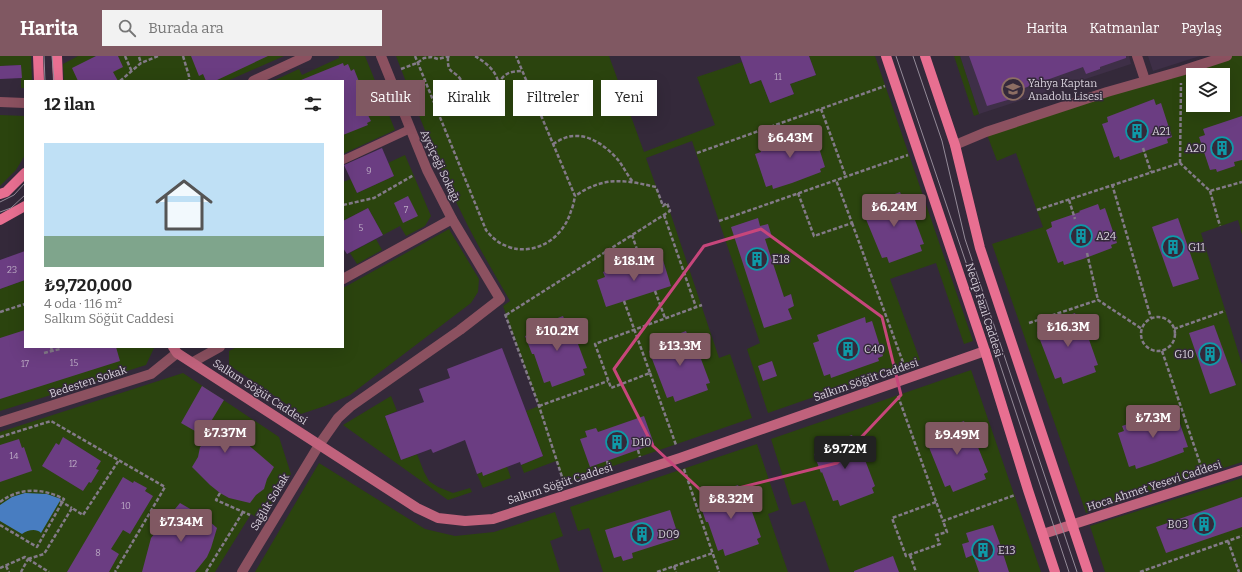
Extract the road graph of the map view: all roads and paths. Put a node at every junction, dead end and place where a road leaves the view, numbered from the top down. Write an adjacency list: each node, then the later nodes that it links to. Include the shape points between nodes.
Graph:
1 (38, 56): 23 (main road)
2 (57, 56): 24 (main road)
3 (125, 56): 22 (path)
4 (158, 56): 17 (path)
5 (183, 56): 26 (path)
6 (307, 56): 27 (street)
7 (381, 56): 37 (street, Ayçiçeği Sokağı)
8 (414, 56): 18 (path)
9 (449, 56): 18 (path, via 438,59 424,58); 28 (path, via 450,69)
10 (476, 56): 29 (path, via 491,67)
11 (516, 56): 20 (path)
12 (886, 56): 96 (main road, Necip Fazıl Caddesi)
13 (925, 56): 40 (main road, Necip Fazıl Caddesi)
14 (1137, 56): 31 (street)
15 (1227, 56): 21 (street)
16 (139, 57): 17 (path)
17 (141, 63): 22 (path)
18 (417, 63): 19 (path); 57 (path, via 486,230 498,242 512,248 527,250 542,246 564,227)
19 (401, 69)
20 (522, 71): 30 (path, via 507,73); 39 (path)
21 (1181, 71): 31 (street); 45 (path)
22 (132, 72): 25 (path)
23 (39, 80)
24 (58, 80)
25 (121, 80)
26 (189, 80)
27 (255, 80)
28 (462, 80)
29 (496, 80)
30 (501, 80)
31 (1146, 80): 40 (street, via 1001,127)
32 (885, 86): 35 (path)
33 (0, 102): 34 (street)
34 (24, 103)
35 (821, 109): 36 (path); 49 (path)
36 (778, 125): 38 (path); 42 (path)
37 (410, 129): 44 (lane); 64 (street, Ayçiçeği Sokağı)
38 (784, 143)
39 (553, 144): 51 (path, via 564,138 576,136 591,140 606,148); 57 (path)
40 (955, 145): 127 (main road, Necip Fazıl Caddesi, via 980,248)
41 (1143, 148): 46 (path)
42 (697, 153)
43 (908, 155): 49 (path)
44 (344, 160)
45 (1180, 163): 46 (path); 54 (path)
46 (1151, 172): 53 (path)
47 (24, 174): 56 (main road, via 6,192)
48 (414, 175): 59 (path, via 374,198)
49 (846, 177): 50 (path)
50 (836, 180): 55 (path); 67 (path)
51 (634, 182): 57 (path, via 614,181 592,186); 62 (path, via 656,187 663,206 668,203 670,211)
52 (1242, 182): 54 (path)
53 (1112, 184): 58 (path); 86 (path)
54 (1210, 191): 68 (path)
55 (798, 193): 66 (path); 67 (path, via 814,236)
56 (0, 194)
57 (575, 196)
58 (1069, 200): 61 (path); 63 (path)
59 (344, 205)
60 (22, 210): 65 (main road)
61 (1037, 210)
62 (664, 215): 69 (path); 81 (path)
63 (1075, 218)
64 (452, 219): 74 (street, Ayçiçeği Sokağı); 76 (street, Ayçiçeği Sokağı)
65 (0, 220)
66 (719, 221)
67 (852, 223): 100 (path)
68 (1220, 226)
69 (632, 235): 70 (path); 72 (path)
70 (610, 250): 73 (path); 84 (path)
71 (1087, 253): 77 (path)
72 (642, 264)
73 (617, 272)
74 (344, 278)
75 (655, 291): 85 (path)
76 (500, 299): 84 (path); 107 (street, Sağlık Sokak, via 350,407 338,418)
77 (1098, 300): 87 (path); 88 (path)
78 (624, 301): 90 (path)
79 (24, 304): 83 (path)
80 (702, 305): 81 (path)
81 (696, 307): 85 (path)
82 (1225, 311): 89 (path)
83 (0, 312)
84 (506, 315): 104 (path)
85 (665, 318): 90 (path)
86 (1151, 318): 88 (path); 89 (path, via 1167,320)
87 (1029, 323)
88 (1142, 329): 97 (path, via 1141,336 1146,347 1156,352)
89 (1174, 329): 97 (path, via 1174,340)
90 (634, 330): 101 (path); 102 (path, via 595,344)
91 (51, 348): 95 (path)
92 (218, 348): 99 (street)
93 (60, 349): 95 (path)
94 (175, 350): 99 (street, Salkım Söğüt Caddesi); 105 (street, Bedesten Sokak, via 151,374)
95 (52, 351): 98 (path)
96 (985, 351): 107 (street, Salkım Söğüt Caddesi, via 680,458 489,519 465,521 438,518 417,508); 129 (main road, Necip Fazıl Caddesi)
97 (1162, 351): 116 (path)
98 (44, 354)
99 (193, 362): 107 (street, Salkım Söğüt Caddesi)
100 (904, 365)
101 (650, 373): 102 (path, via 611,388); 108 (path)
102 (608, 381): 104 (path)
103 (898, 396): 122 (path)
104 (539, 406): 117 (path)
105 (0, 422)
106 (0, 437): 111 (path, via 51,421)
107 (319, 445): 143 (street, Sağlık Sokak)
108 (676, 445)
109 (638, 450): 110 (path)
110 (640, 457)
111 (119, 460): 123 (path, via 83,515); 141 (path, via 165,488)
112 (607, 461): 113 (path)
113 (609, 468)
114 (684, 469): 132 (path)
115 (1242, 470): 127 (street, Hoca Ahmet Yesevi Caddesi)
116 (1204, 474)
117 (564, 483)
118 (220, 493): 124 (path, via 216,500)
119 (1014, 495): 126 (path)
120 (0, 502): 121 (path, via 12,494 33,490 55,494 64,499)
121 (61, 502): 123 (path); 128 (path, via 37,548)
122 (936, 502): 126 (path); 133 (path, via 892,518 906,556)
123 (72, 508): 134 (path, via 44,554)
124 (242, 512): 125 (path); 142 (path)
125 (250, 515)
126 (943, 521): 133 (path, via 947,532 936,535 940,544)
127 (1072, 524): 129 (street, Hoca Ahmet Yesevi Caddesi); 149 (main road, Necip Fazıl Caddesi)
128 (0, 525)
129 (1043, 534): 148 (main road, Necip Fazıl Caddesi)
130 (1242, 536): 131 (path)
131 (1228, 541): 150 (path); 151 (path)
132 (713, 553): 136 (path); 146 (path)
133 (910, 555): 147 (path)
134 (28, 559): 135 (path, via 25,557); 139 (path); 140 (path)
135 (6, 566): 137 (path); 138 (path)
136 (674, 566): 144 (path); 145 (path)
137 (0, 568)
138 (8, 572)
139 (21, 572)
140 (49, 572)
141 (115, 572)
142 (206, 572)
143 (242, 572)
144 (657, 572)
145 (676, 572)
146 (719, 572)
147 (916, 572)
148 (1056, 572)
149 (1088, 572)
150 (1140, 572)
151 (1239, 572)

